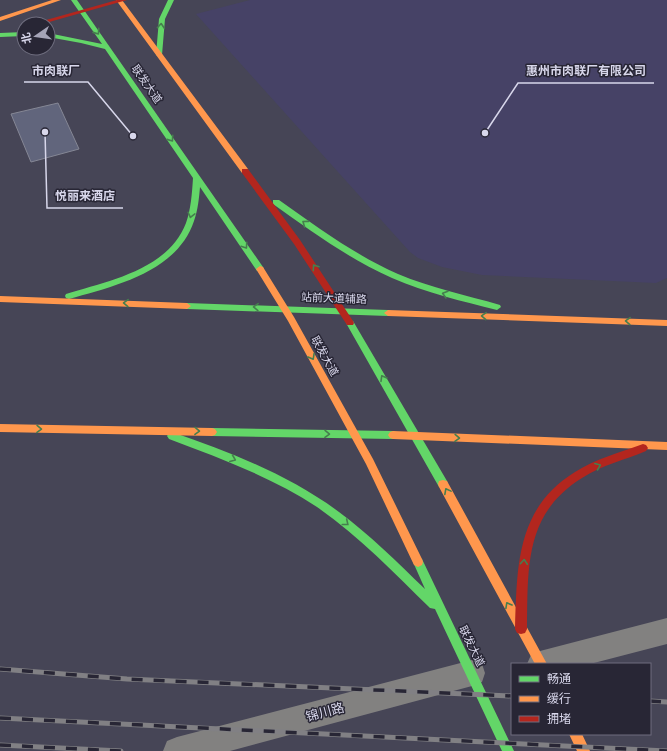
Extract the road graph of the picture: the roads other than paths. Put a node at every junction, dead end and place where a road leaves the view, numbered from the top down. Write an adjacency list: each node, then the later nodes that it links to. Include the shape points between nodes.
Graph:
1 (26, 0): 7 (main road)
2 (58, 0): 7 (main road)
3 (74, 0): 6 (main road, 联发大道)
4 (121, 0): 6 (main road); 15 (main road)
5 (171, 0): 15 (main road, one-way to 5, via 161,19)
6 (82, 11): 8 (main road); 14 (main road, 联发大道, one-way to 14)
7 (13, 15): 9 (main road)
8 (56, 18)
9 (0, 19)
10 (16, 29): 11 (main road)
11 (0, 34): 12 (main road)
12 (16, 34)
13 (56, 36): 14 (main road)
14 (108, 48): 16 (main road, 联发大道, one-way to 16)
15 (159, 55): 17 (main road)
16 (197, 176): 19 (main road, one-way to 19, via 188,227 182,238 166,255 129,276); 20 (main road, 联发大道, one-way to 20)
17 (259, 190): 21 (main road, one-way to 17); 22 (main road, one-way to 17, via 394,276 331,241)
18 (0, 299): 19 (main road, 站前大道辅路)
19 (54, 300): 20 (main road, 站前大道辅路, one-way to 19)
20 (284, 308): 21 (main road, 站前大道辅路); 26 (main road, 联发大道, one-way to 26)
21 (343, 311): 22 (main road, 站前大道辅路, one-way to 21); 27 (main road, one-way to 21)
22 (537, 318): 23 (main road, 站前大道辅路, one-way to 22)
23 (667, 323)
24 (0, 428): 25 (main road, one-way to 25)
25 (157, 430): 26 (main road, one-way to 26); 30 (main road, one-way to 30, via 256,469 309,497 356,532)
26 (355, 434): 27 (main road); 30 (main road, 联发大道)
27 (416, 436): 28 (main road, one-way to 28); 31 (main road, one-way to 27)
28 (648, 446): 29 (main road); 31 (main road, one-way to 28, via 526,548 532,525 543,504 560,487 577,476)
29 (667, 446)
30 (443, 612): 35 (main road, 联发大道)
31 (521, 629): 33 (main road)
32 (667, 630): 34 (street)
33 (539, 663)
34 (544, 663)
35 (472, 673): 37 (street, 锦川路); 38 (main road, 联发大道)
36 (576, 735): 39 (main road)
37 (177, 751)
38 (508, 751)
39 (584, 751)

